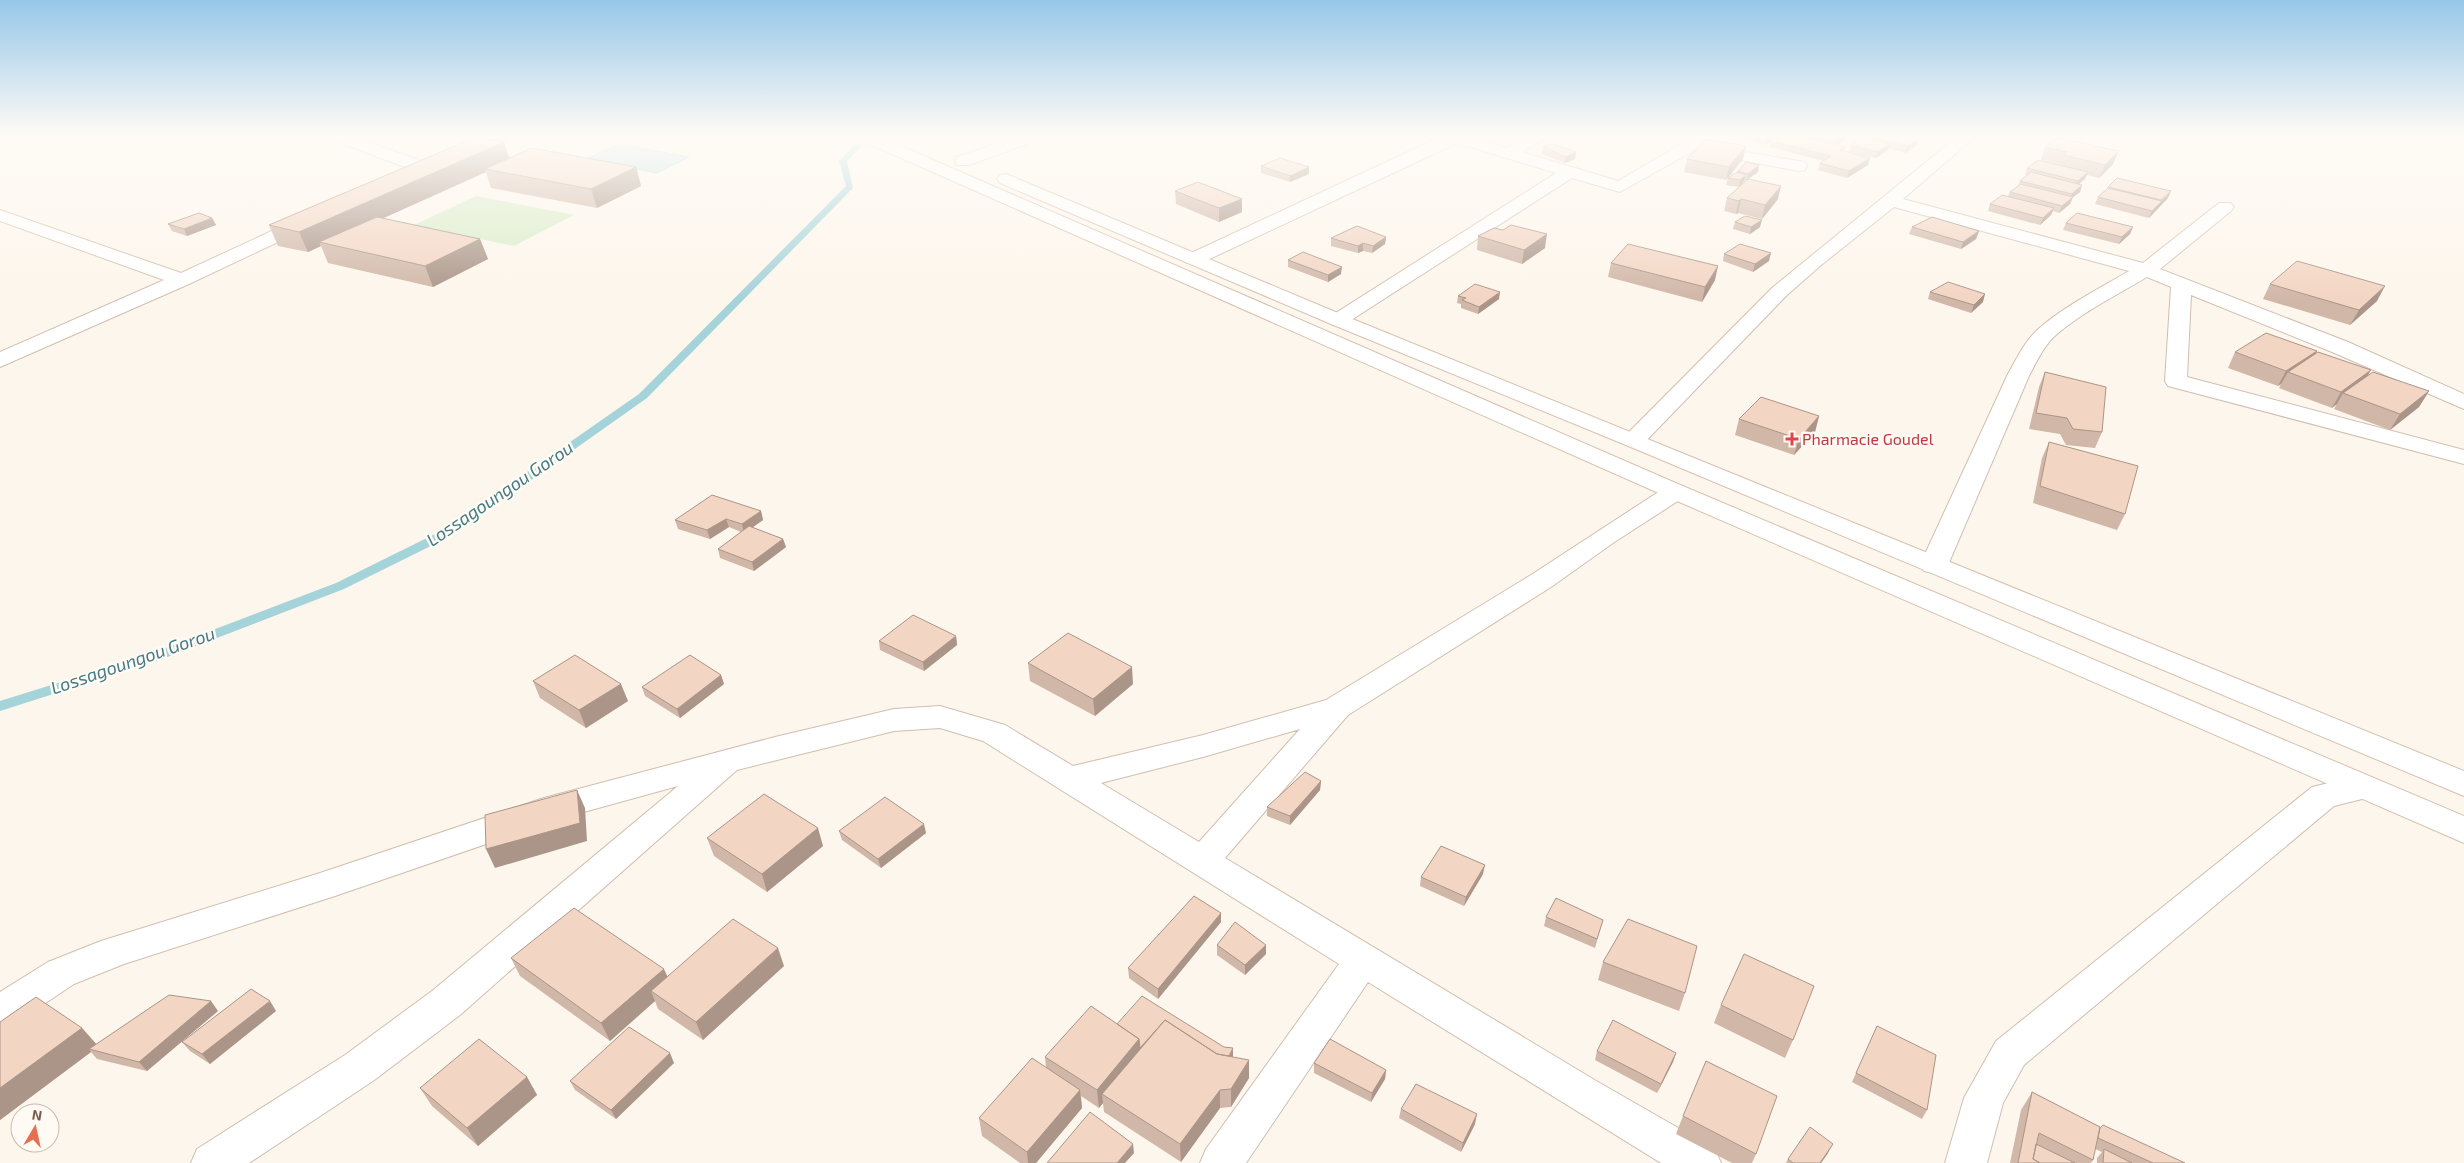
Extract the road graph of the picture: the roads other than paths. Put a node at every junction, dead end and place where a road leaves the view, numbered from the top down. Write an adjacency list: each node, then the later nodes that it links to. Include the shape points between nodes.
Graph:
1 (986, 190): 19 (street)
2 (1032, 190): 10 (street)
3 (1340, 190): 10 (street)
4 (1541, 190): 14 (street)
5 (1903, 190): 6 (street)
6 (1890, 201): 11 (street); 17 (street, via 1780,292)
7 (2225, 208): 11 (street)
8 (321, 214): 12 (street)
9 (0, 215): 12 (street)
10 (1194, 259): 14 (street)
11 (2146, 270): 13 (street); 20 (street, via 2049,330 2032,350)
12 (182, 280): 15 (street)
13 (2182, 284): 16 (street, via 2340,347); 18 (street, via 2176,381)
14 (1338, 320): 17 (street)
15 (0, 360)
16 (2464, 402)
17 (1634, 440): 20 (street)
18 (2464, 457)
19 (1675, 492): 21 (street, via 1541,581); 25 (street)
20 (1934, 565): 24 (street)
21 (1337, 708): 23 (street, via 1203,746); 27 (street)
22 (730, 760): 23 (street, via 894,720 940,717 994,733); 29 (street, via 556,807 114,952 61,973); 30 (street, via 446,1003 359,1068)
23 (1068, 779): 27 (street)
24 (2464, 784)
25 (2362, 786): 26 (street); 33 (street, via 2324,796 2010,1053 1984,1098)
26 (2464, 830)
27 (1202, 861): 28 (street)
28 (1363, 959): 31 (street); 32 (street)
29 (0, 1012)
30 (212, 1163)
31 (1221, 1163)
32 (1700, 1163)
33 (1966, 1163)

